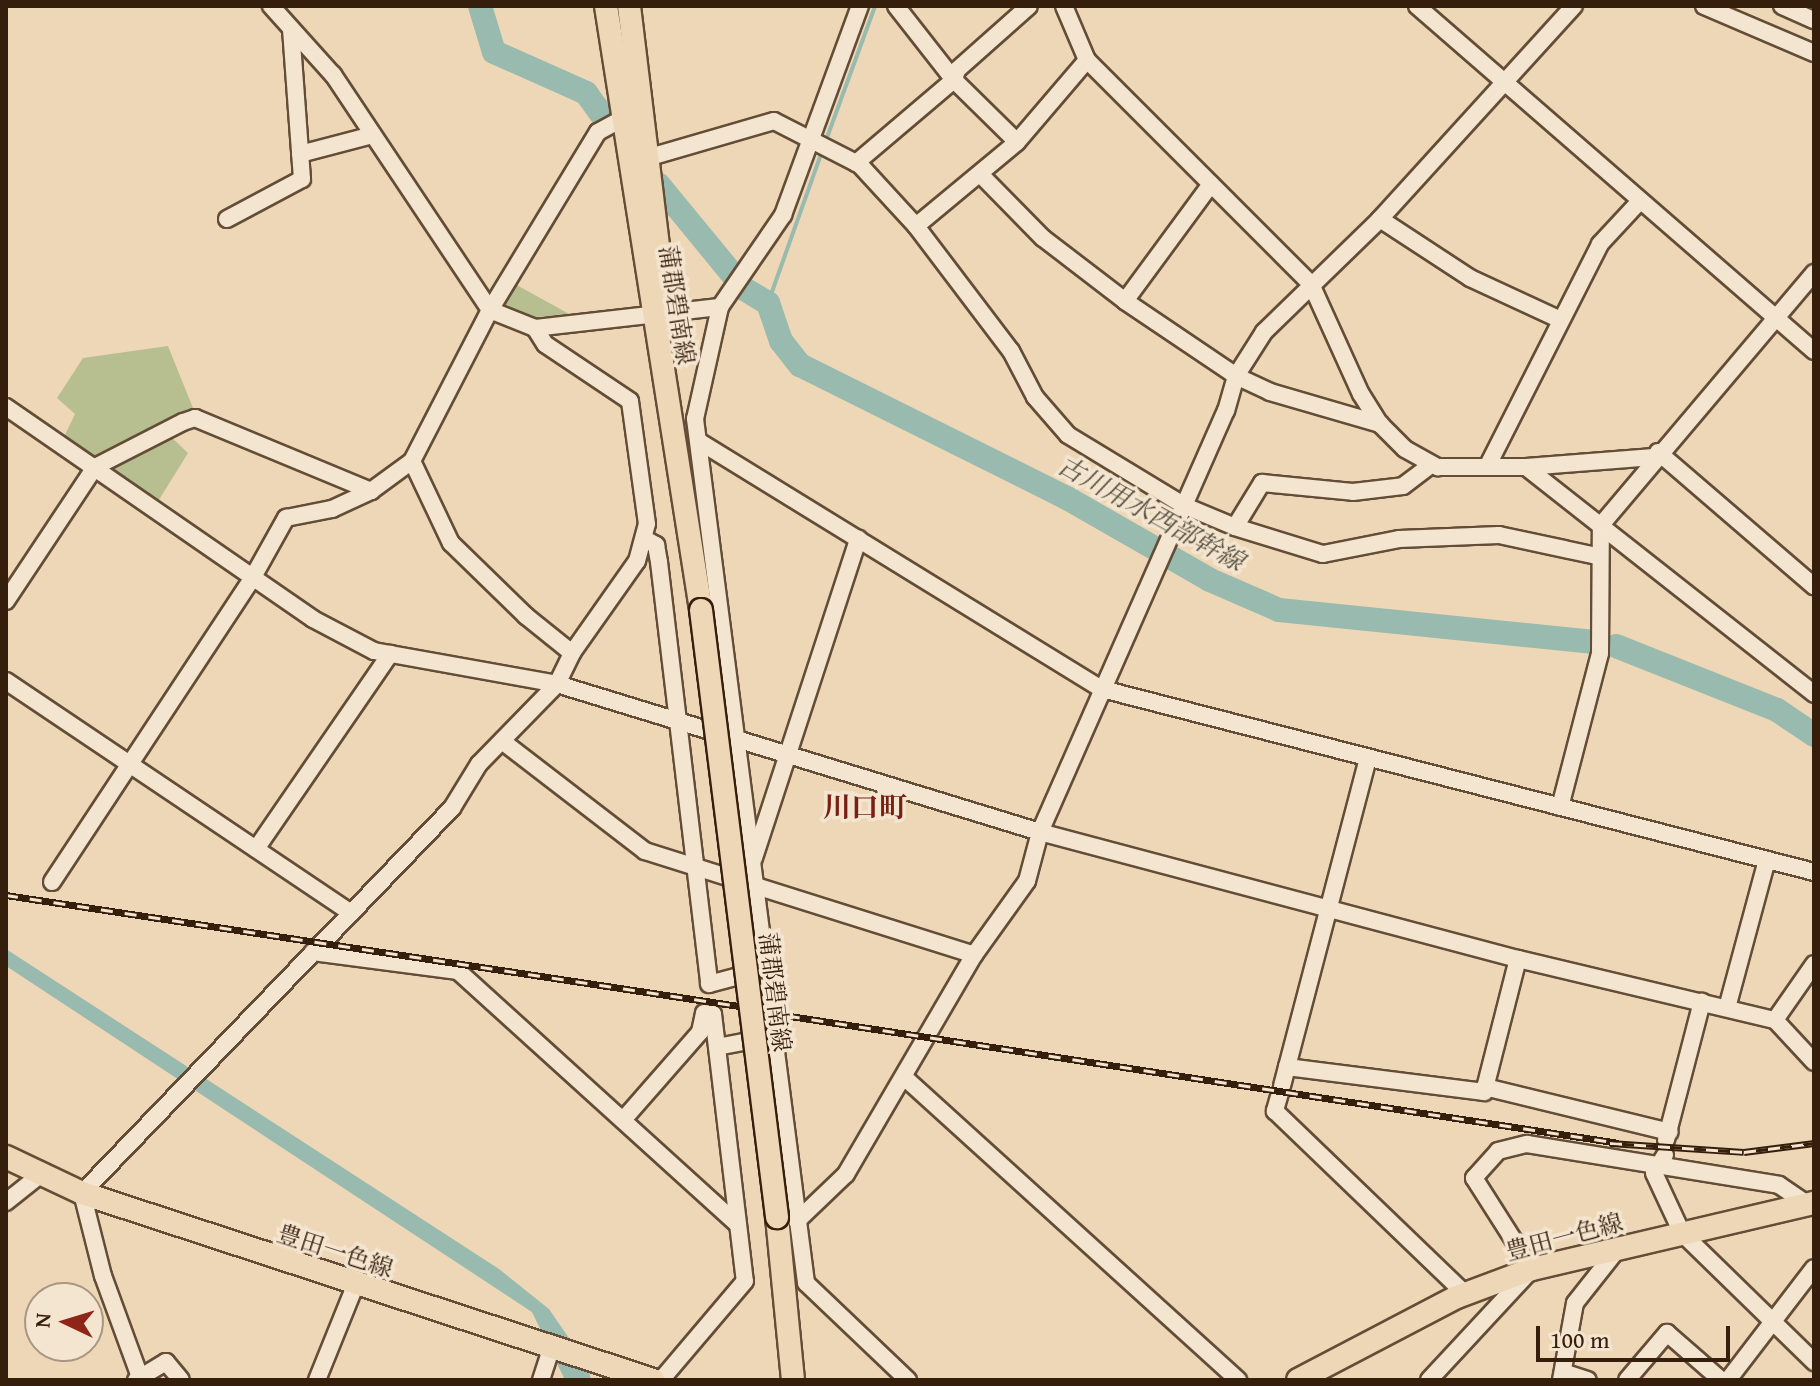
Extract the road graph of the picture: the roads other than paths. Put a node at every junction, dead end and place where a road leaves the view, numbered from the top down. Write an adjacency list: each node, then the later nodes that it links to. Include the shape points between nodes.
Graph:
1 (271, 6): 13 (street)
2 (606, 6): 18 (main road, 蒲郡碧南線)
3 (629, 6): 23 (main road, 蒲郡碧南線)
4 (860, 6): 20 (street)
5 (896, 6): 16 (street)
6 (1029, 6): 16 (street, via 957,70)
7 (1064, 6): 15 (street)
8 (1417, 6): 17 (street)
9 (1574, 6): 17 (street)
10 (1704, 6): 14 (street)
11 (1782, 6): 12 (street)
12 (1814, 20)
13 (291, 29): 19 (street, via 333,75); 22 (street)
14 (1814, 53)
15 (1087, 60): 21 (street); 26 (street)
16 (954, 80): 21 (street); 24 (street)
17 (1506, 83): 27 (street); 29 (street)
18 (621, 119): 35 (street, via 598,132); 36 (main road, 蒲郡碧南線)
19 (373, 135): 22 (street); 35 (street)
20 (814, 137): 23 (street, via 774,121); 24 (street); 34 (street, via 783,215)
21 (1017, 142): 25 (street)
22 (300, 154): 28 (street, via 302,179)
23 (650, 157): 36 (main road, 蒲郡碧南線)
24 (856, 163): 30 (street)
25 (982, 176): 30 (street); 33 (street, via 1043,238)
26 (1211, 184): 32 (street); 33 (street)
27 (1640, 201): 37 (street); 38 (street, via 1600,244)
28 (227, 219)
29 (1380, 219): 32 (street); 38 (street, via 1470,278)
30 (916, 226): 52 (street, via 1011,351 1035,397 1068,435)
31 (1814, 273): 37 (street)
32 (1311, 284): 41 (street, via 1264,332); 43 (street, via 1338,352)
33 (1125, 301): 41 (street)
34 (720, 307): 36 (street); 44 (street, via 695,419)
35 (490, 310): 39 (street); 46 (street)
36 (660, 314): 39 (street); 105 (main road, 蒲郡碧南線, bridge)
37 (1775, 318): 40 (street); 45 (street)
38 (1561, 320): 49 (street)
39 (535, 328): 55 (street, via 545,344 630,401 647,500)
40 (1814, 351)
41 (1236, 376): 43 (street, via 1270,392); 52 (street)
42 (6, 407): 48 (street)
43 (1380, 424): 47 (street)
44 (700, 442): 56 (street); 69 (street)
45 (1656, 454): 50 (street); 53 (street); 59 (street)
46 (412, 461): 51 (street); 61 (street, via 451,543)
47 (1431, 465): 49 (street); 54 (street, via 1403,486 1353,492 1262,483)
48 (95, 467): 51 (street, via 195,418); 58 (street); 60 (street)
49 (1487, 467): 50 (street)
50 (1526, 467): 53 (street)
51 (371, 491): 58 (street, via 332,509 286,518)
52 (1185, 506): 54 (street); 65 (street)
53 (1601, 525): 57 (street); 66 (street)
54 (1235, 527): 57 (street, via 1323,554 1399,539 1499,535)
55 (645, 539): 61 (street, via 637,561); 67 (street, via 656,545)
56 (858, 539): 65 (street); 70 (street)
57 (1597, 556): 73 (street, via 1600,653)
58 (253, 577): 62 (street, via 313,619); 72 (street)
59 (1814, 586)
60 (6, 601)
61 (572, 653): 64 (street)
62 (390, 654): 64 (street); 75 (street)
63 (6, 681): 72 (street)
64 (557, 684): 67 (street); 68 (street)
65 (1102, 689): 71 (street); 74 (street)
66 (1814, 694)
67 (681, 724): 69 (street); 78 (street)
68 (502, 741): 78 (street, via 645,851); 83 (street, via 479,764 452,808)
69 (736, 742): 70 (street); 77 (street)
70 (787, 757): 74 (street); 77 (street)
71 (1368, 758): 73 (street); 82 (street)
72 (128, 765): 75 (street); 80 (street)
73 (1560, 807): 76 (street)
74 (1040, 832): 82 (street); 85 (street, via 1027,881)
75 (256, 849): 83 (street)
76 (1767, 860): 79 (street); 91 (street)
77 (752, 863): 81 (street)
78 (698, 871): 81 (street); 89 (street, via 709,984)
79 (1814, 872)
80 (52, 882)
81 (755, 890): 85 (street); 88 (street)
82 (1330, 908): 86 (street); 95 (street)
83 (351, 913): 84 (street)
84 (313, 952): 98 (street, via 458,971); 102 (street)
85 (974, 955): 96 (street)
86 (1518, 959): 90 (street); 97 (street)
87 (1814, 964): 92 (street)
88 (766, 970)
89 (736, 977)
90 (1702, 1002): 91 (street); 99 (street)
91 (1727, 1008): 92 (street)
92 (1775, 1020): 94 (street)
93 (717, 1047): 98 (street, via 713,1014 704,1013 700,1032); 105 (street, via 774,1036); 106 (street)
94 (1814, 1062)
95 (1287, 1067): 97 (street, via 1484,1092); 112 (street, via 1275,1111)
96 (904, 1077): 105 (street, via 846,1174); 125 (street)
97 (1485, 1087): 99 (street)
98 (623, 1120): 106 (street)
99 (1664, 1148): 104 (street, via 1779,1185); 107 (street, via 1664,1198); 110 (street, via 1527,1144 1498,1151 1474,1178)
100 (6, 1157): 101 (main road, 豊田一色線)
101 (40, 1175): 102 (main road, 豊田一色線); 103 (street)
102 (82, 1193): 111 (main road, 豊田一色線); 117 (street)
103 (6, 1202)
104 (1810, 1204): 107 (main road, 豊田一色線)
105 (787, 1219): 123 (main road, 蒲郡碧南線); 124 (street, via 806,1283)
106 (738, 1225): 122 (street, via 745,1281)
107 (1682, 1233): 108 (main road, 豊田一色線); 113 (street)
108 (1616, 1251): 110 (main road, 豊田一色線); 116 (street, via 1575,1303)
109 (1814, 1268): 113 (street)
110 (1532, 1269): 112 (main road, 豊田一色線); 127 (street)
111 (355, 1286): 114 (main road, 豊田一色線); 119 (street)
112 (1465, 1294): 126 (main road, 豊田一色線)
113 (1772, 1323): 115 (street); 131 (street)
114 (551, 1349): 120 (street); 121 (main road, 豊田一色線)
115 (1814, 1362)
116 (1562, 1376): 128 (street)
117 (138, 1378): 118 (street, via 166,1362)
118 (181, 1380)
119 (317, 1380)
120 (541, 1380)
121 (653, 1380)
122 (661, 1380)
123 (793, 1380)
124 (908, 1380)
125 (1238, 1380)
126 (1298, 1380)
127 (1429, 1380)
128 (1588, 1380)
129 (1627, 1380): 130 (street, via 1667,1333)
130 (1721, 1380)
131 (1728, 1380)

